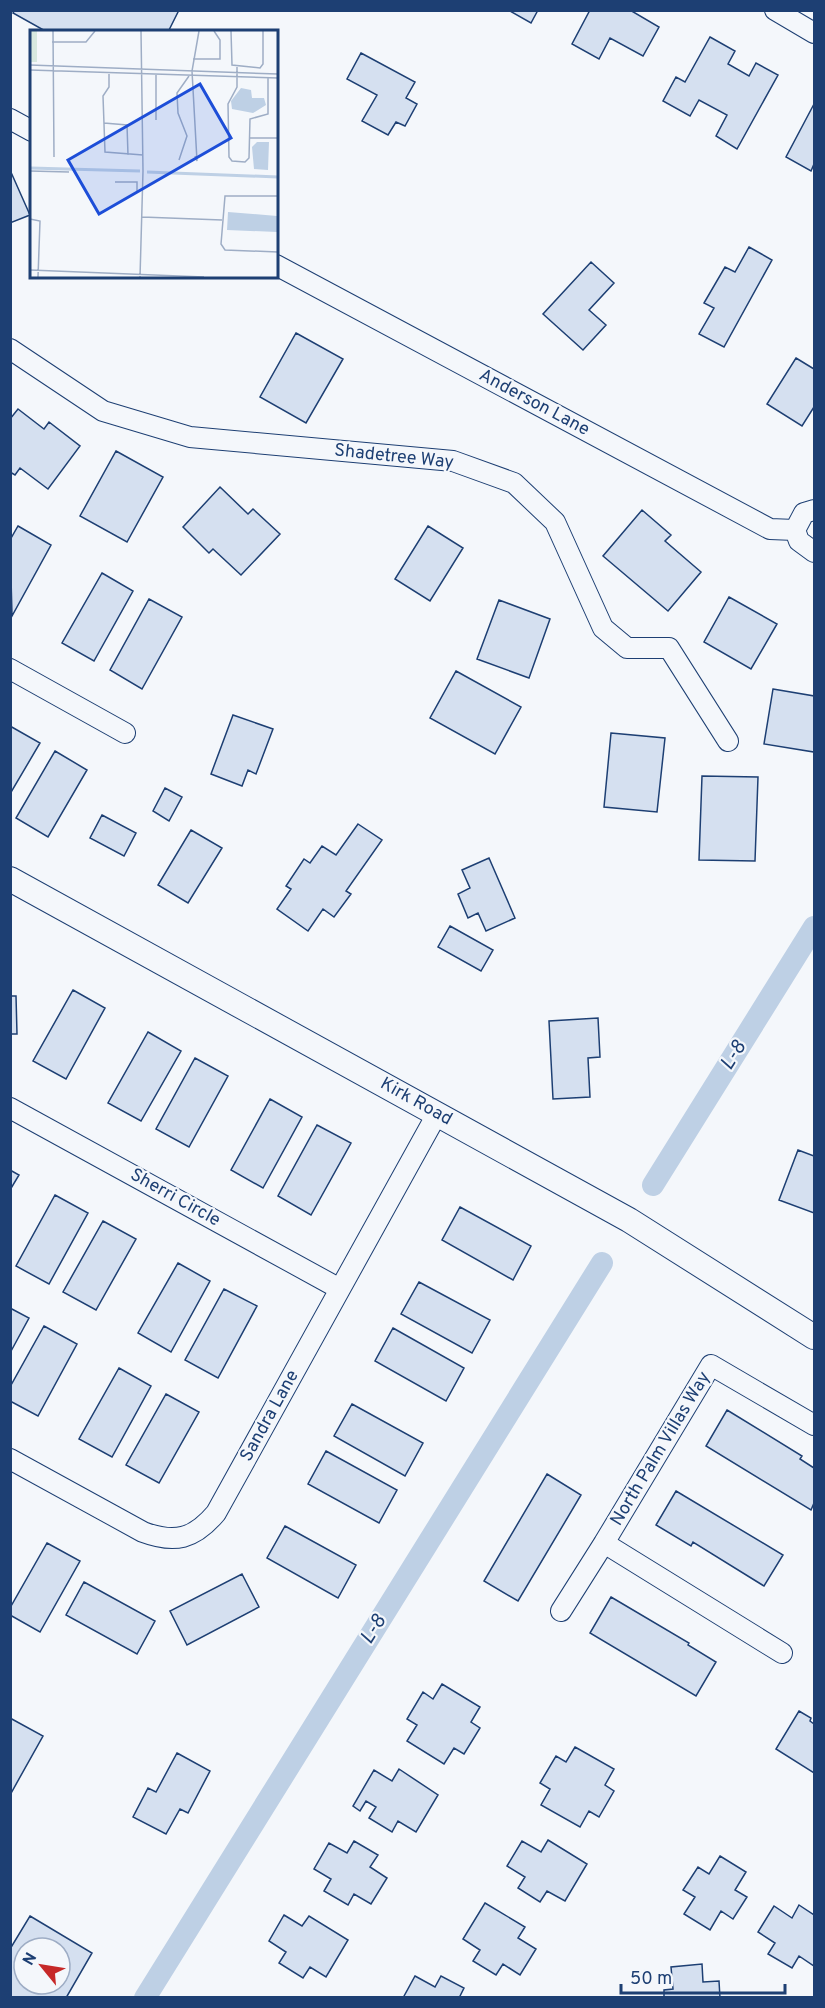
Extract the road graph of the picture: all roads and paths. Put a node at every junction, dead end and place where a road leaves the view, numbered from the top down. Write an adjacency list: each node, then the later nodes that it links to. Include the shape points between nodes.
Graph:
1 (775, 10): 2 (street)
2 (814, 33)
3 (10, 119): 4 (street)
4 (30, 130)
5 (278, 266): 8 (street, Anderson Lane, via 770,529)
6 (10, 349): 12 (street, Shadetree Way, via 103,411 190,437 453,461 514,483 555,522 603,628 627,648 669,648)
7 (814, 510): 8 (street, via 804,513)
8 (795, 530): 9 (street, via 799,541)
9 (814, 552)
10 (10, 669): 11 (street)
11 (125, 733)
12 (728, 741)
13 (10, 879): 15 (street, Kirk Road)
14 (10, 1108): 16 (street, Sherri Circle)
15 (437, 1114): 16 (street, Sandra Lane); 17 (street, Kirk Road, via 629,1220)
16 (340, 1289): 19 (street, Sandra Lane, via 216,1513 191,1535 159,1538 143,1532)
17 (814, 1336)
18 (814, 1425): 20 (street, North Palm Villas Way, via 711,1365)
19 (10, 1459)
20 (604, 1543): 21 (street, North Palm Villas Way); 22 (street, North Palm Villas Way)
21 (561, 1611)
22 (782, 1653)

